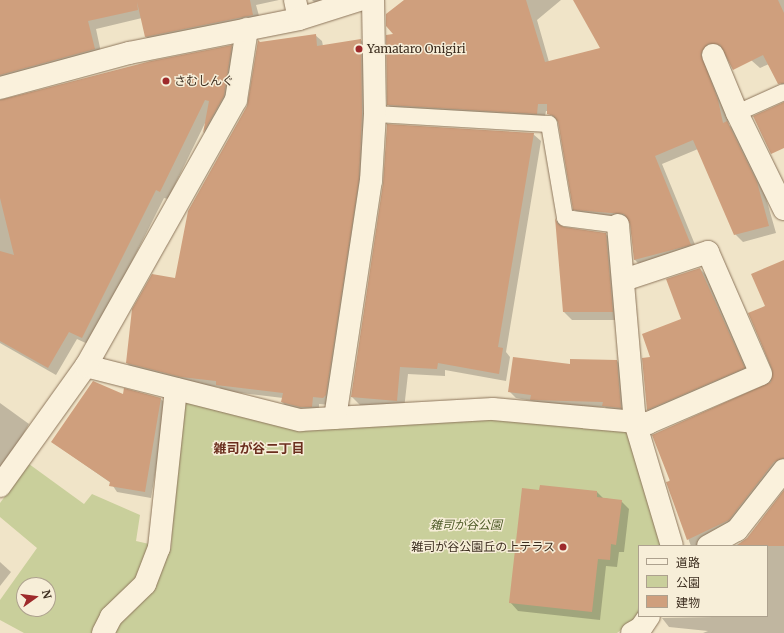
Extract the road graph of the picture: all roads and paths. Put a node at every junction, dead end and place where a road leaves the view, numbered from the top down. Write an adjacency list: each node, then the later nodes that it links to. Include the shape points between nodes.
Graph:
1 (359, 0): 3 (street)
2 (373, 0): 9 (street)
3 (297, 9): 4 (street)
4 (247, 29): 6 (street, via 129,53); 13 (street, via 236,100)
5 (713, 55): 8 (street)
6 (0, 88)
7 (784, 92): 8 (lane)
8 (737, 113): 10 (street)
9 (375, 114): 11 (lane, via 549,124 565,218); 15 (street, via 371,181)
10 (784, 210)
11 (618, 225): 12 (street)
12 (624, 280): 16 (street); 16 (street, via 708,252 761,374 648,422)
13 (86, 366): 14 (street); 18 (street)
14 (176, 389): 15 (street, via 300,420); 21 (street, via 159,548 145,584 111,617)
15 (335, 418): 16 (street, via 493,409)
16 (635, 422): 19 (street)
17 (784, 470): 20 (street, via 737,530)
18 (0, 486)
19 (672, 545)
20 (710, 545)
21 (103, 633)

